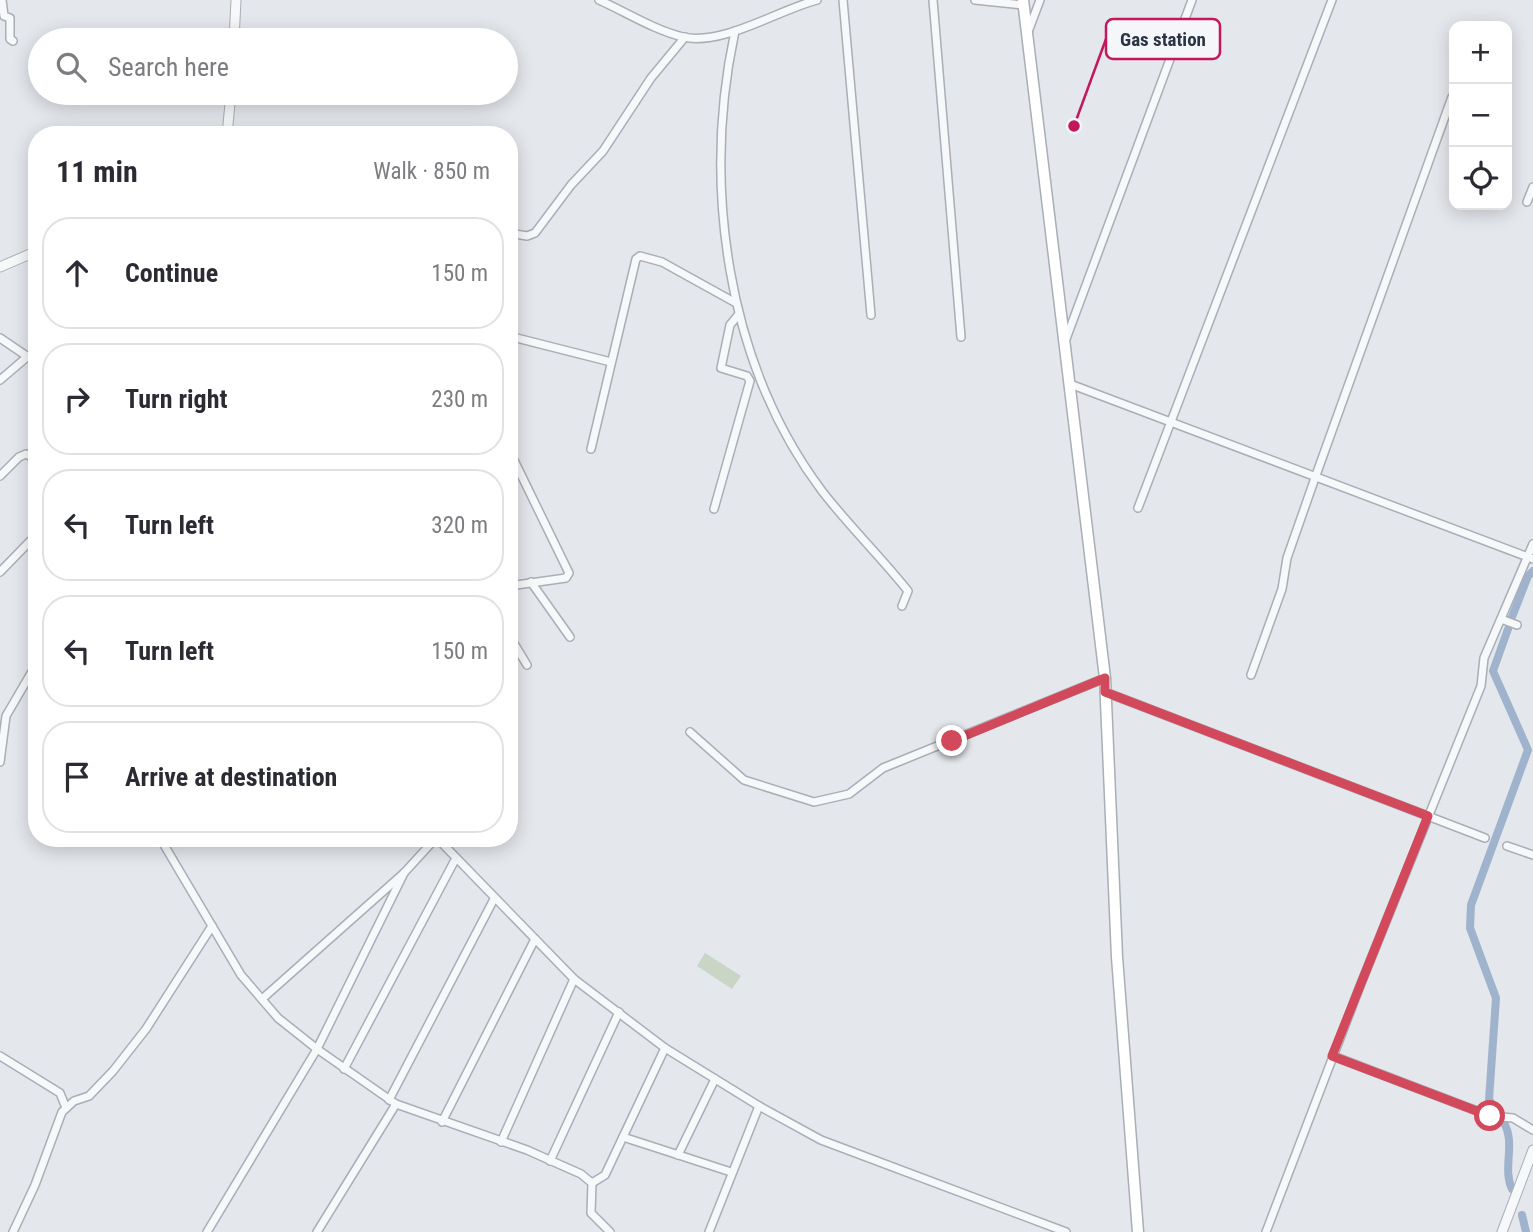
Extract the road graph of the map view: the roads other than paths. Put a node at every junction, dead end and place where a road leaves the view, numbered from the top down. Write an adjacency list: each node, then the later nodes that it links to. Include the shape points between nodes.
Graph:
1 (2, 0): 16 (street)
2 (236, 0): 12 (street)
3 (599, 0): 15 (street)
4 (817, 0): 13 (street)
5 (842, 0): 27 (street)
6 (933, 0): 28 (street)
7 (975, 0): 11 (street)
8 (1040, 0): 14 (street)
9 (1192, 0): 31 (street)
10 (1332, 0): 36 (street)
11 (1023, 2): 14 (main road)
12 (235, 28)
13 (734, 31): 15 (street, via 706,38); 25 (street, via 720,178)
14 (1027, 32): 31 (main road)
15 (685, 37): 22 (street, via 536,233)
16 (13, 41)
17 (230, 105): 19 (street)
18 (1449, 105): 41 (street)
19 (228, 126)
20 (1533, 187): 21 (street)
21 (1527, 202)
22 (518, 234)
23 (28, 255): 24 (street)
24 (0, 267)
25 (736, 303): 26 (street); 33 (street, via 691,276 640,256 634,263)
26 (739, 314): 43 (street, via 730,325 721,368 750,381); 50 (street, via 753,366 783,429 822,490 908,591)
27 (871, 315)
28 (961, 337)
29 (0, 338): 32 (street)
30 (518, 338): 33 (street)
31 (1065, 339): 35 (main road)
32 (27, 357): 34 (street)
33 (611, 362): 37 (street)
34 (0, 380)
35 (1070, 384): 36 (street); 58 (main road)
36 (1172, 422): 41 (street); 42 (street)
37 (591, 449)
38 (28, 455): 40 (street, via 19,457)
39 (518, 468): 48 (street, via 569,573 566,578)
40 (0, 476)
41 (1315, 478): 46 (street); 56 (street)
42 (1138, 508)
43 (714, 509)
44 (28, 543): 47 (street)
45 (1533, 544): 46 (street)
46 (1530, 558): 51 (street)
47 (0, 572)
48 (531, 582): 49 (street); 53 (street)
49 (518, 584)
50 (901, 606)
51 (1501, 619): 52 (street); 62 (street, via 1484,658 1480,686)
52 (1517, 625)
53 (570, 637)
54 (518, 650): 55 (street)
55 (527, 665)
56 (1251, 675)
57 (28, 678): 61 (street, via 6,716)
58 (1105, 678): 59 (main road); 60 (street, via 883,768 849,794 814,802 744,780)
59 (1105, 692): 62 (street); 101 (main road, via 1117,957)
60 (690, 732)
61 (0, 762)
62 (1428, 816): 63 (street); 80 (street)
63 (1485, 838)
64 (1507, 846): 68 (street)
65 (165, 847): 72 (street)
66 (429, 847): 70 (street)
67 (446, 847): 69 (street)
68 (1533, 855)
69 (456, 858): 71 (street); 81 (street)
70 (404, 873): 75 (street); 78 (street)
71 (494, 899): 73 (street); 83 (street)
72 (212, 926): 75 (street, via 241,975); 85 (street, via 146,1029 113,1071 89,1096)
73 (535, 939): 74 (street); 86 (street)
74 (574, 979): 76 (street); 89 (street)
75 (262, 999): 78 (street)
76 (619, 1012): 77 (street); 92 (street)
77 (665, 1048): 82 (street); 88 (street)
78 (317, 1049): 81 (street); 96 (street)
79 (0, 1056): 85 (street, via 61,1093)
80 (1332, 1056): 87 (street, via 1490,1116 1513,1118); 102 (street)
81 (344, 1069): 83 (street)
82 (715, 1079): 84 (street); 91 (street)
83 (393, 1102): 86 (street); 97 (street)
84 (759, 1106): 93 (street); 100 (street, via 821,1140)
85 (66, 1108): 95 (street)
86 (442, 1122): 89 (street)
87 (1533, 1130)
88 (623, 1138): 91 (street); 94 (street, via 606,1175)
89 (501, 1142): 92 (street)
90 (1533, 1150): 103 (street)
91 (678, 1155): 93 (street)
92 (550, 1161): 94 (street)
93 (732, 1172): 99 (street)
94 (592, 1183): 98 (street, via 591,1213)
95 (12, 1232)
96 (207, 1232)
97 (317, 1232)
98 (610, 1232)
99 (709, 1232)
100 (1066, 1232)
101 (1138, 1232)
102 (1266, 1232)
103 (1502, 1232)

